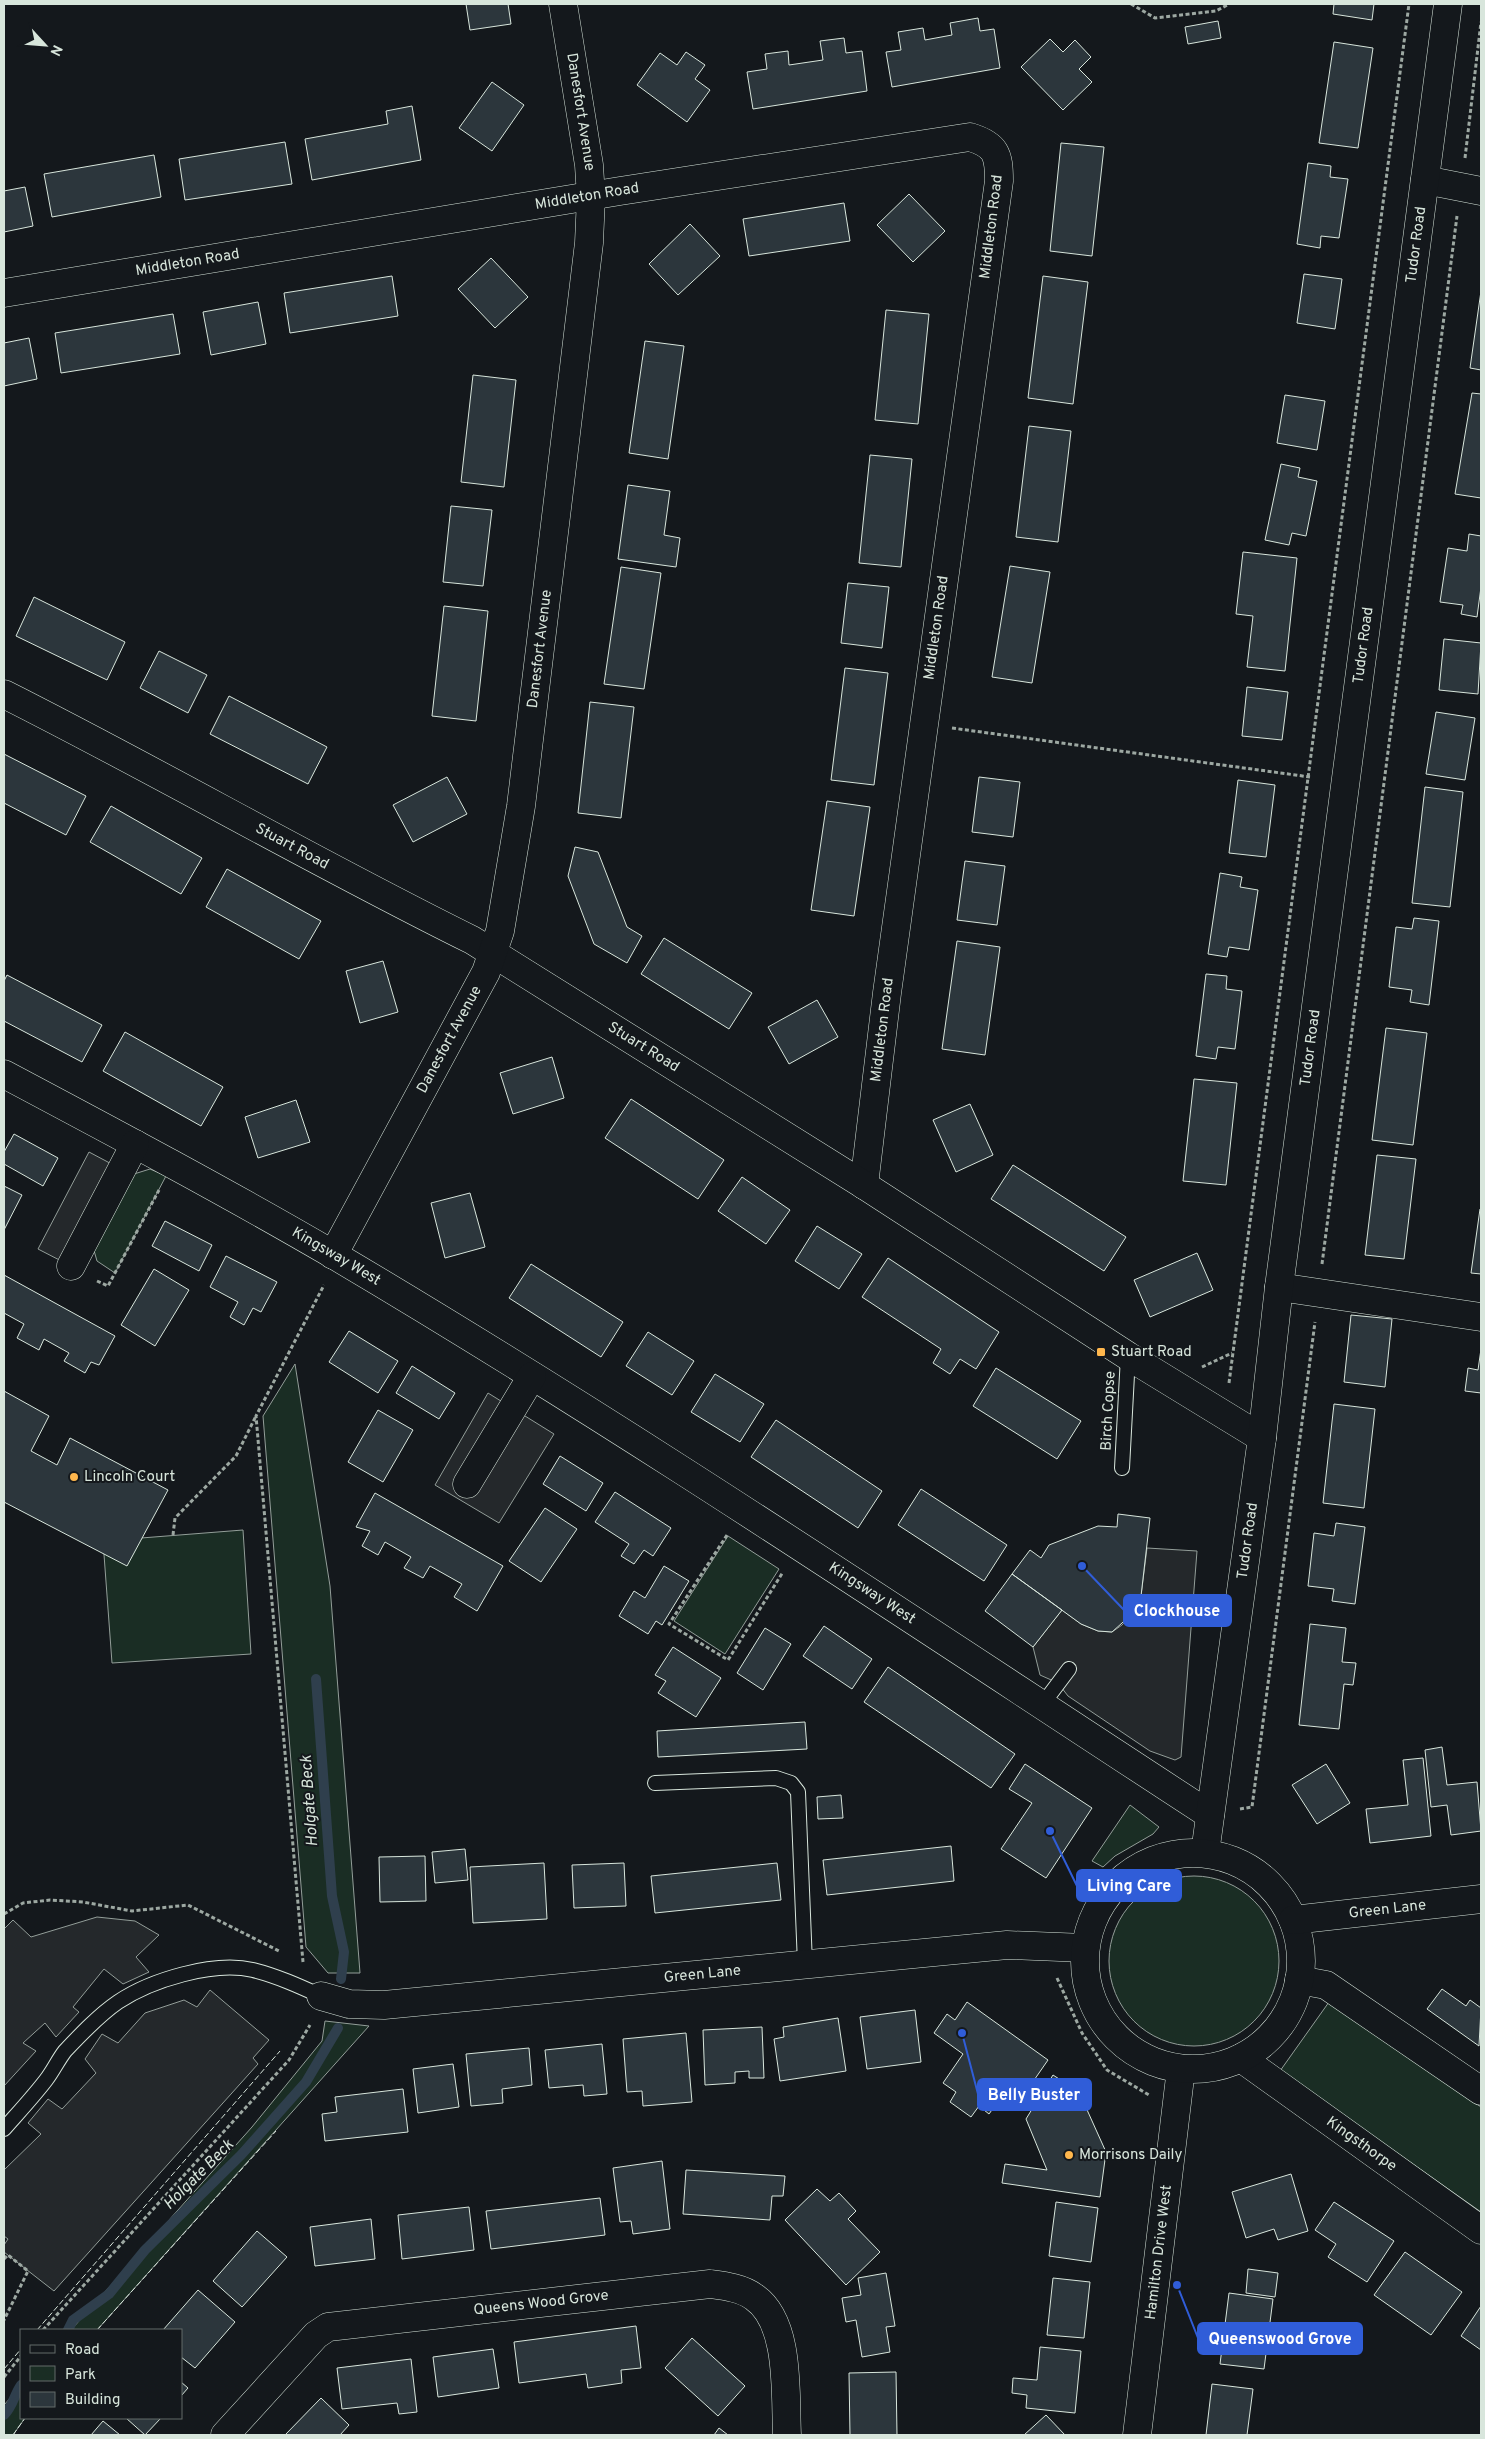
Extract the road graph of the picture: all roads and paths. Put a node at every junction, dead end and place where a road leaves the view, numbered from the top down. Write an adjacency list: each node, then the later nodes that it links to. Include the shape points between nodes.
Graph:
1 (563, 4): 9 (street, Danesfort Avenue, via 589,165)
2 (1131, 4): 3 (path, via 1155,18 1216,11)
3 (1230, 4)
4 (1409, 4): 13 (path)
5 (1448, 4): 7 (street, Tudor Road)
6 (1481, 22): 8 (path)
7 (1425, 180): 8 (street); 14 (street, Tudor Road)
8 (1471, 189): 23 (path)
9 (591, 197): 10 (street, Middleton Road); 12 (street, Middleton Road, via 970,137 987,142 999,158 999,181); 15 (street, Danesfort Avenue, via 573,383 520,806 504,912)
10 (4, 293)
11 (4, 694): 15 (street, Stuart Road, via 472,940)
12 (924, 724): 13 (path); 19 (street, Middleton Road)
13 (1310, 777): 14 (path); 25 (path)
14 (1346, 782): 22 (street, Tudor Road)
15 (492, 954): 19 (street, Stuart Road); 20 (street, Danesfort Avenue, via 486,972)
16 (4, 1074): 17 (street, Kingsway West)
17 (135, 1144): 18 (street, Kingsway West); 21 (street)
18 (173, 1165): 20 (street, Kingsway West); 21 (path, via 108,1286)
19 (864, 1185): 26 (street, Stuart Road)
20 (336, 1256): 28 (street, Kingsway West); 30 (path)
21 (71, 1266)
22 (1279, 1287): 23 (street); 31 (street, Tudor Road)
23 (1318, 1293): 24 (street); 42 (path, via 1252,1807)
24 (1481, 1317)
25 (1233, 1353): 27 (path); 29 (path)
26 (1128, 1356): 31 (street, Stuart Road); 32 (lane, Birch Copse)
27 (1196, 1370)
28 (532, 1376): 33 (street); 34 (street, Kingsway West)
29 (1228, 1391)
30 (256, 1416): 35 (path, via 236,1456 175,1518); 50 (path, via 304,1963)
31 (1262, 1438): 38 (street, Tudor Road)
32 (1122, 1468)
33 (467, 1484)
34 (743, 1510): 36 (street, Kingsway West); 36 (path, via 669,1624 728,1660)
35 (173, 1535)
36 (799, 1546): 40 (street, Kingsway West)
37 (1192, 1615): 38 (lane)
38 (1237, 1618): 42 (street, Tudor Road)
39 (1069, 1669): 40 (lane)
40 (1042, 1705): 42 (street, Kingsway West)
41 (655, 1783): 51 (lane, via 776,1778 791,1783 798,1792)
42 (1210, 1815): 43 (street, Tudor Road)
43 (1205, 1854): 46 (street, via 1233,1860 1258,1875 1278,1895); 48 (street, via 1173,1854 1143,1865 1117,1884 1098,1909)
44 (1481, 1899): 46 (street, Green Lane)
45 (4, 1914): 49 (path, via 23,1903 50,1900 132,1911 188,1905)
46 (1293, 1920): 52 (street, via 1300,1944)
47 (1050, 1947): 48 (street, Green Lane); 51 (street, Green Lane, via 1007,1945); 57 (path, via 1052,1965 1082,2033 1107,2070)
48 (1085, 1948): 55 (street, via 1085,1975 1096,2009 1117,2038 1146,2059)
49 (286, 1954)
50 (295, 1959)
51 (806, 1964): 53 (street, Green Lane, via 384,2005 349,2004)
52 (1299, 1980): 54 (street, via 1295,1997 1282,2022 1264,2042); 56 (street, via 1326,1985)
53 (320, 1996): 58 (lane, via 290,1982 251,1970 217,1969 155,1983 118,2002 91,2024 64,2052 46,2080); 62 (path, via 310,2026 289,2060)
54 (1241, 2058): 55 (street, via 1212,2068); 59 (street, Kingsthorpe)
55 (1181, 2069): 67 (street, Hamilton Drive West)
56 (1481, 2091)
57 (1152, 2096)
58 (4, 2129)
59 (1481, 2230)
60 (4, 2259): 61 (path, via 8,2255 28,2271)
61 (4, 2320)
62 (44, 2329)
63 (20, 2357): 64 (path)
64 (4, 2377)
65 (225, 2435): 66 (street, Queens Wood Grove, via 316,2335 328,2327 710,2284 732,2287 754,2297 770,2312 782,2350)
66 (787, 2435)
67 (1137, 2435)

